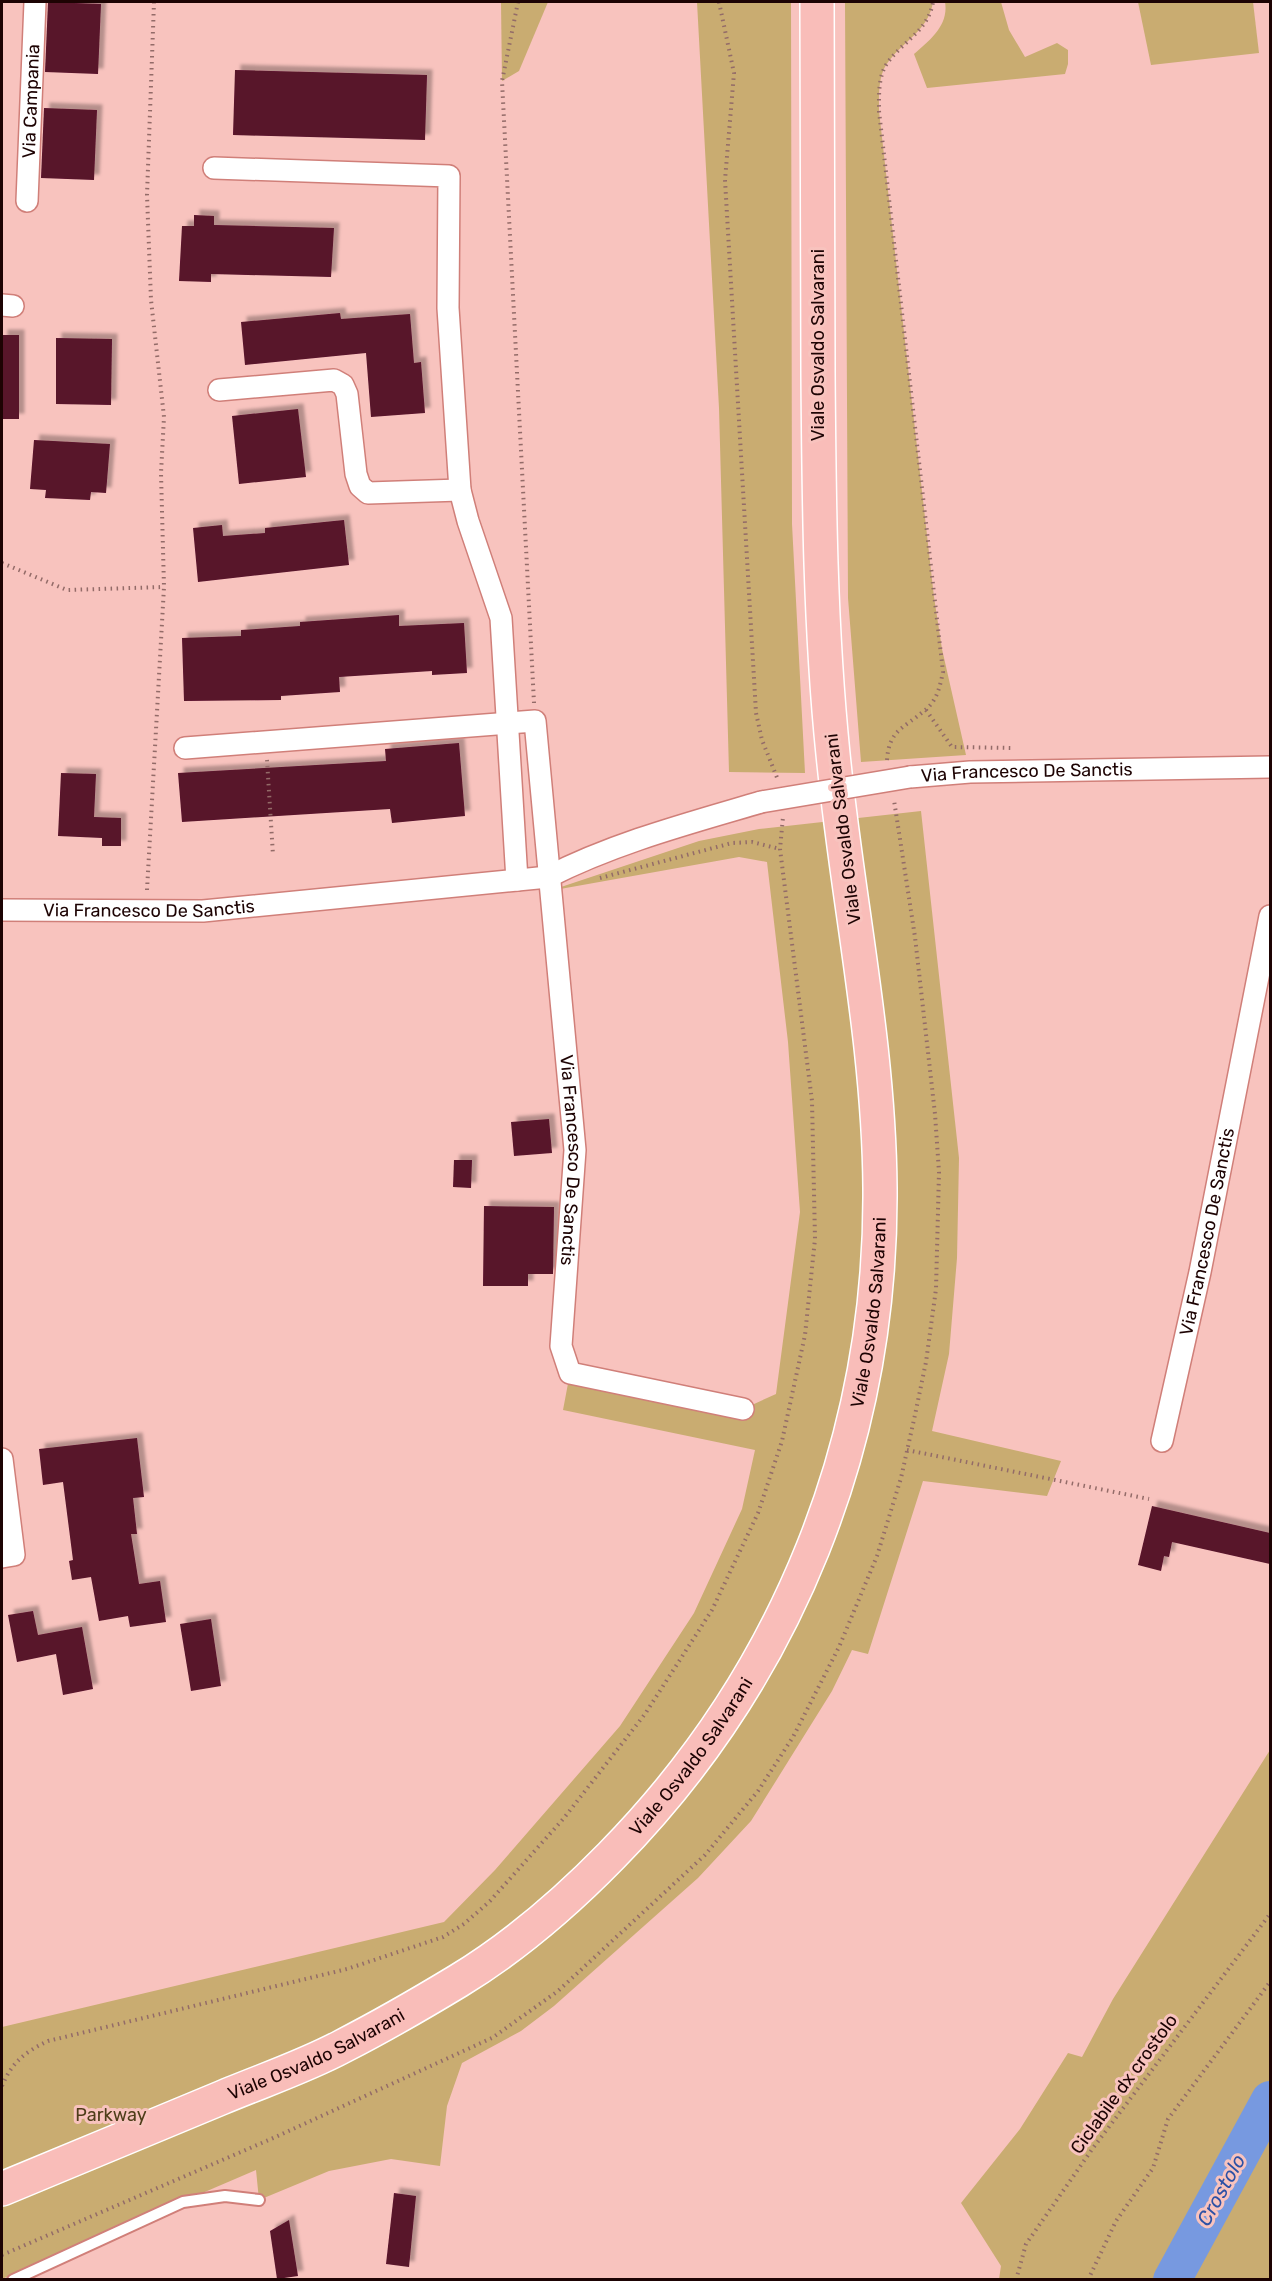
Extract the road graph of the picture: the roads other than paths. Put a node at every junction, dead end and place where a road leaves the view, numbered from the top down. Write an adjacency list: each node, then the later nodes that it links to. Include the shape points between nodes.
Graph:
1 (35, 2): 4 (street, Via Campania)
2 (817, 2): 18 (main road, Viale Osvaldo Salvarani, via 819,503 824,649 833,756 872,1061 880,1187 875,1297 867,1358 858,1408 824,1523 781,1621 705,1747 634,1832 536,1925 463,1978 339,2049)
3 (214, 168): 6 (street, via 450,176 448,308)
4 (27, 201)
5 (219, 390): 6 (street, via 333,380 343,385 347,394 357,474 360,486 368,493)
6 (460, 490): 7 (street, via 501,618)
7 (507, 724): 8 (street); 10 (street, via 535,721); 11 (street)
8 (185, 748)
9 (1270, 767): 10 (street, Via Francesco De Sanctis, bridge, via 970,772 910,777 761,802 677,827)
10 (548, 877): 11 (street, Via Francesco De Sanctis); 14 (street, Via Francesco De Sanctis, via 575,1150 561,1346 570,1373)
11 (517, 880): 12 (street, Via Francesco De Sanctis, via 203,910)
12 (2, 910)
13 (1270, 916): 15 (street, Via Francesco De Sanctis, via 1200,1272)
14 (743, 1409)
15 (1162, 1441)
16 (2, 1459): 17 (street, via 14,1555)
17 (2, 1557)
18 (2, 2189)
19 (259, 2200): 20 (lane, via 225,2196 183,2202)
20 (13, 2280)

